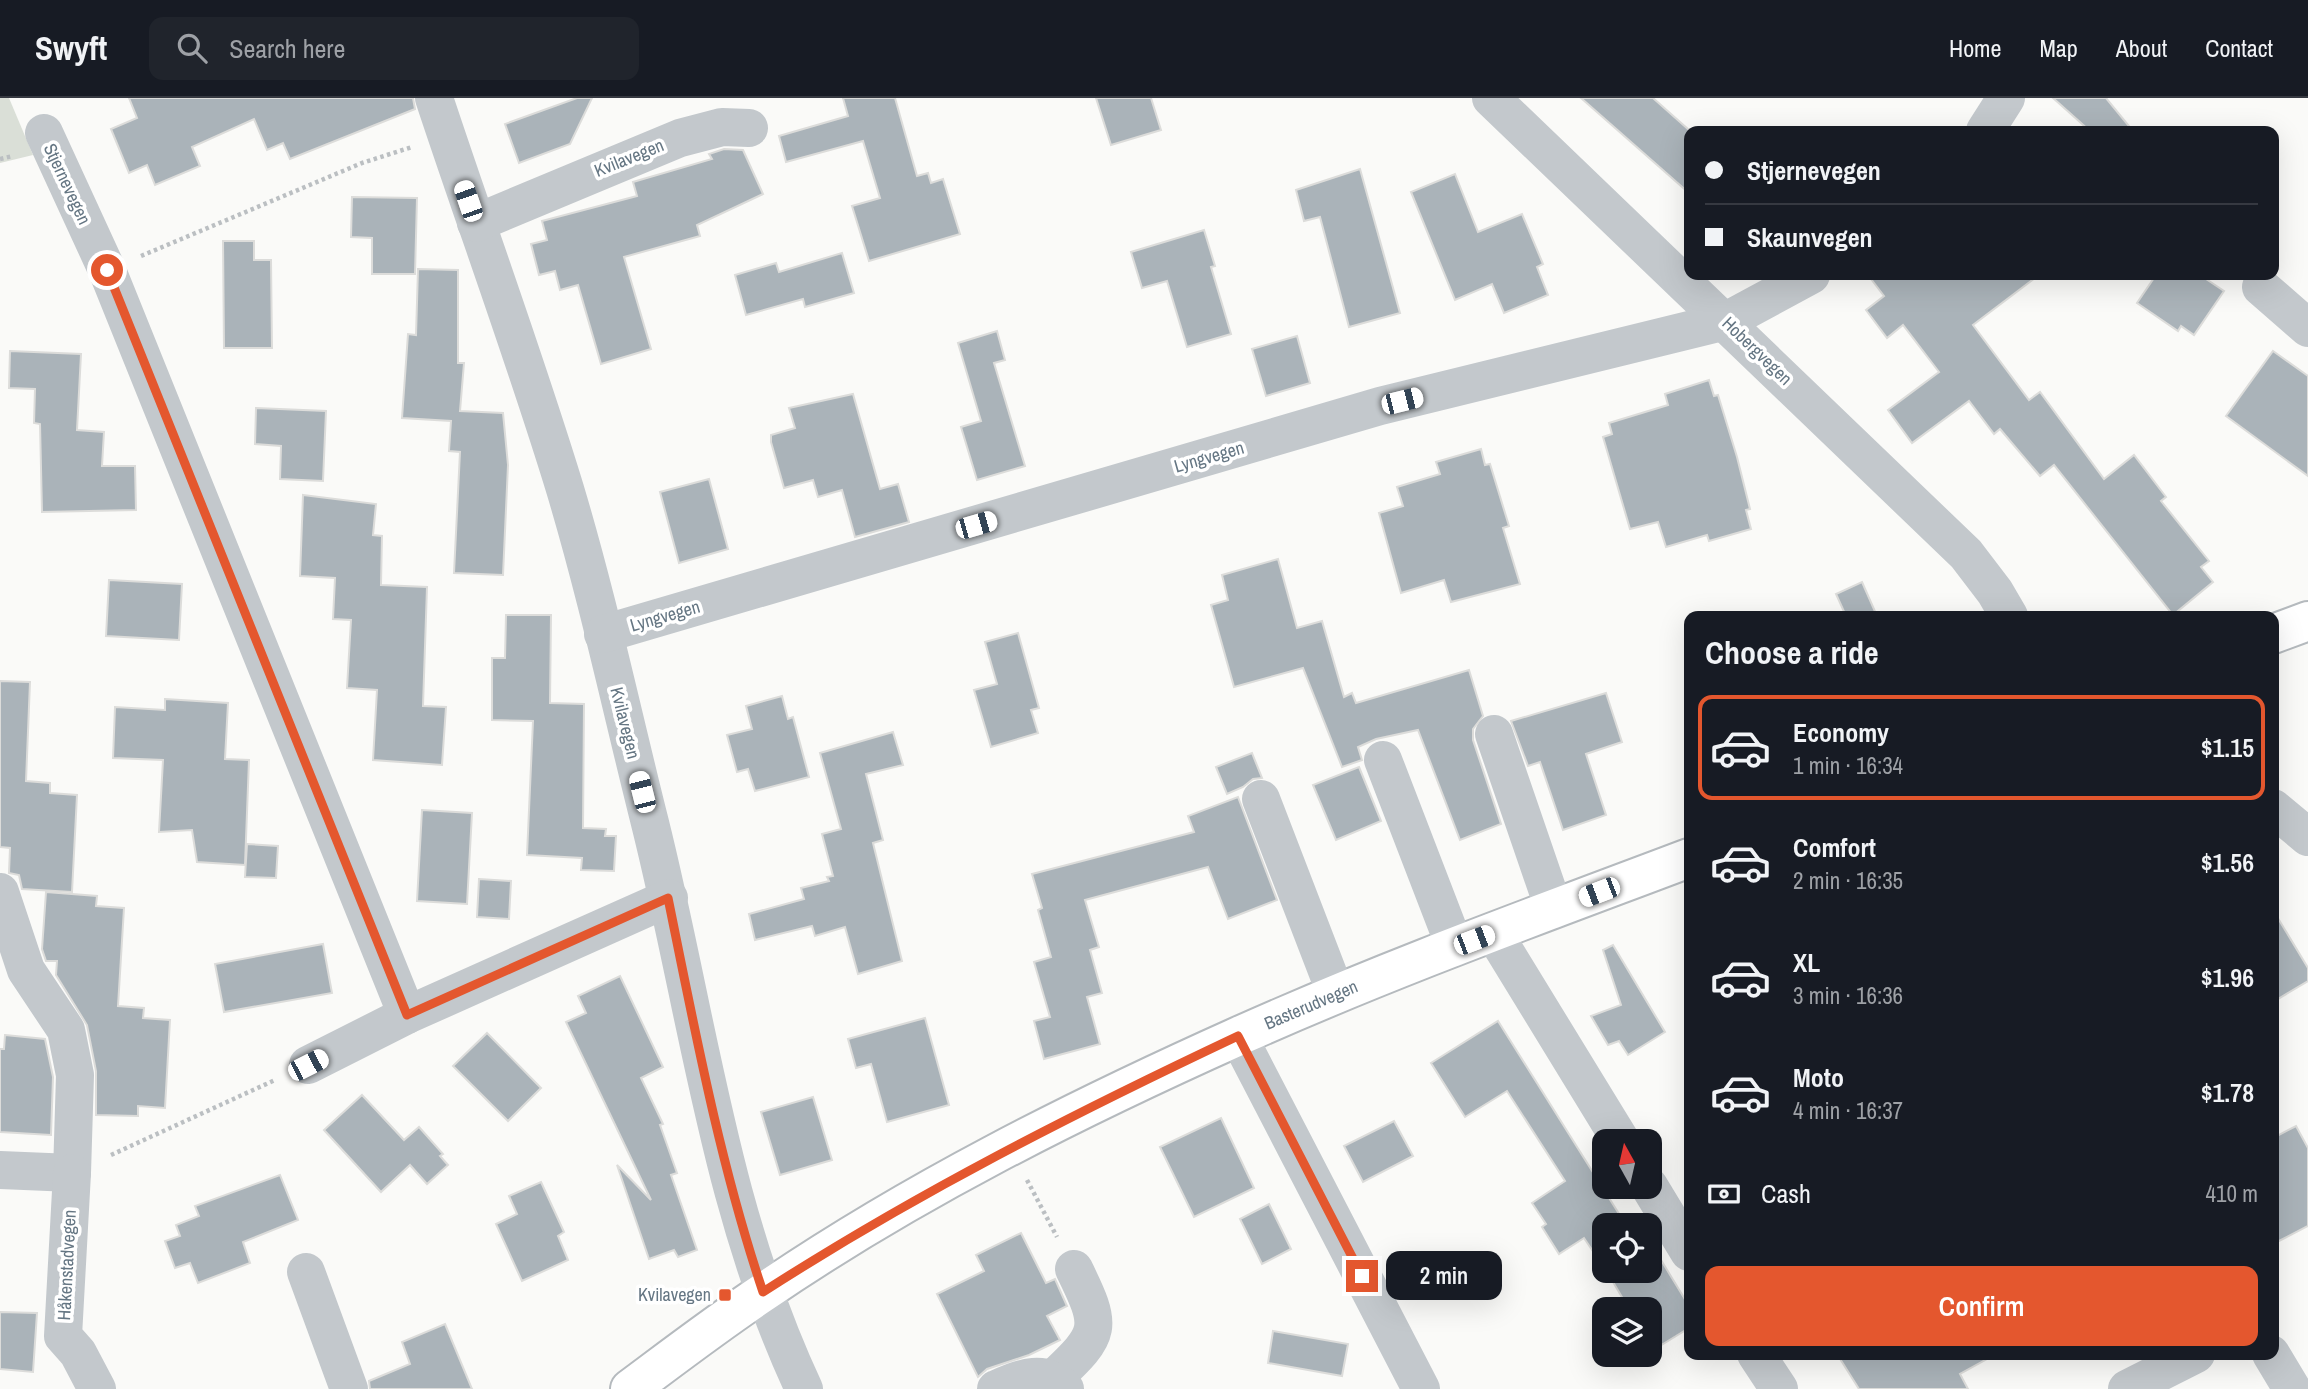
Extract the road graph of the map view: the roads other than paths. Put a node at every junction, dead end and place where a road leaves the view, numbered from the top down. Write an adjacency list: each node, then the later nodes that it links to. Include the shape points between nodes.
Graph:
1 (434, 98): 7 (street, Kvilavegen)
2 (1490, 98): 10 (street, Hobergvegen)
3 (2006, 98): 4 (street)
4 (1988, 126)
5 (749, 128): 7 (street, Kvilavegen, via 722,127 680,138)
6 (44, 133): 29 (street, Stjernevegen, via 107,270)
7 (476, 223): 15 (street, Kvilavegen, via 565,490)
8 (1802, 280): 10 (street, Lyngvegen)
9 (2261, 287): 11 (street)
10 (1726, 321): 12 (street, Hobergvegen, via 1966,554); 15 (street, Lyngvegen, via 1380,406)
11 (2308, 328)
12 (2006, 611)
13 (2308, 621): 14 (main road)
14 (2279, 632)
15 (603, 634): 23 (street, Kvilavegen)
16 (1494, 734): 24 (street)
17 (1383, 760): 26 (street)
18 (1261, 799): 28 (street)
19 (2279, 813): 20 (street)
20 (2308, 836)
21 (1684, 860): 24 (main road, Basterudvegen)
22 (0, 892): 27 (street, Håkenstadvegen)
23 (668, 898): 29 (street); 39 (street, Kvilavegen, via 708,1098)
24 (1554, 909): 25 (main road, Basterudvegen)
25 (1493, 932): 26 (main road, Basterudvegen); 32 (street)
26 (1455, 947): 28 (main road, Basterudvegen)
27 (13, 977): 34 (street, Håkenstadvegen, via 66,1031 75,1075)
28 (1336, 994): 30 (main road, Basterudvegen)
29 (407, 1015): 31 (street)
30 (1238, 1036): 39 (main road, Basterudvegen, via 951,1179); 49 (street)
31 (308, 1065)
32 (1614, 1129)
33 (0, 1170): 34 (street)
34 (72, 1173): 44 (street, Håkenstadvegen, via 63,1336)
35 (1657, 1199): 36 (street)
36 (1684, 1244)
37 (1073, 1269): 43 (street, via 1095,1323)
38 (306, 1272): 45 (street)
39 (763, 1292): 46 (main road, Basterudvegen); 47 (street, Kvilavegen)
40 (1760, 1360): 50 (street)
41 (2184, 1360): 51 (street)
42 (2275, 1360): 52 (street)
43 (1059, 1384): 48 (street, via 1025,1377)
44 (97, 1389)
45 (349, 1389)
46 (630, 1389)
47 (804, 1389)
48 (996, 1389)
49 (1421, 1389)
50 (1779, 1389)
51 (2127, 1389)
52 (2292, 1389)

